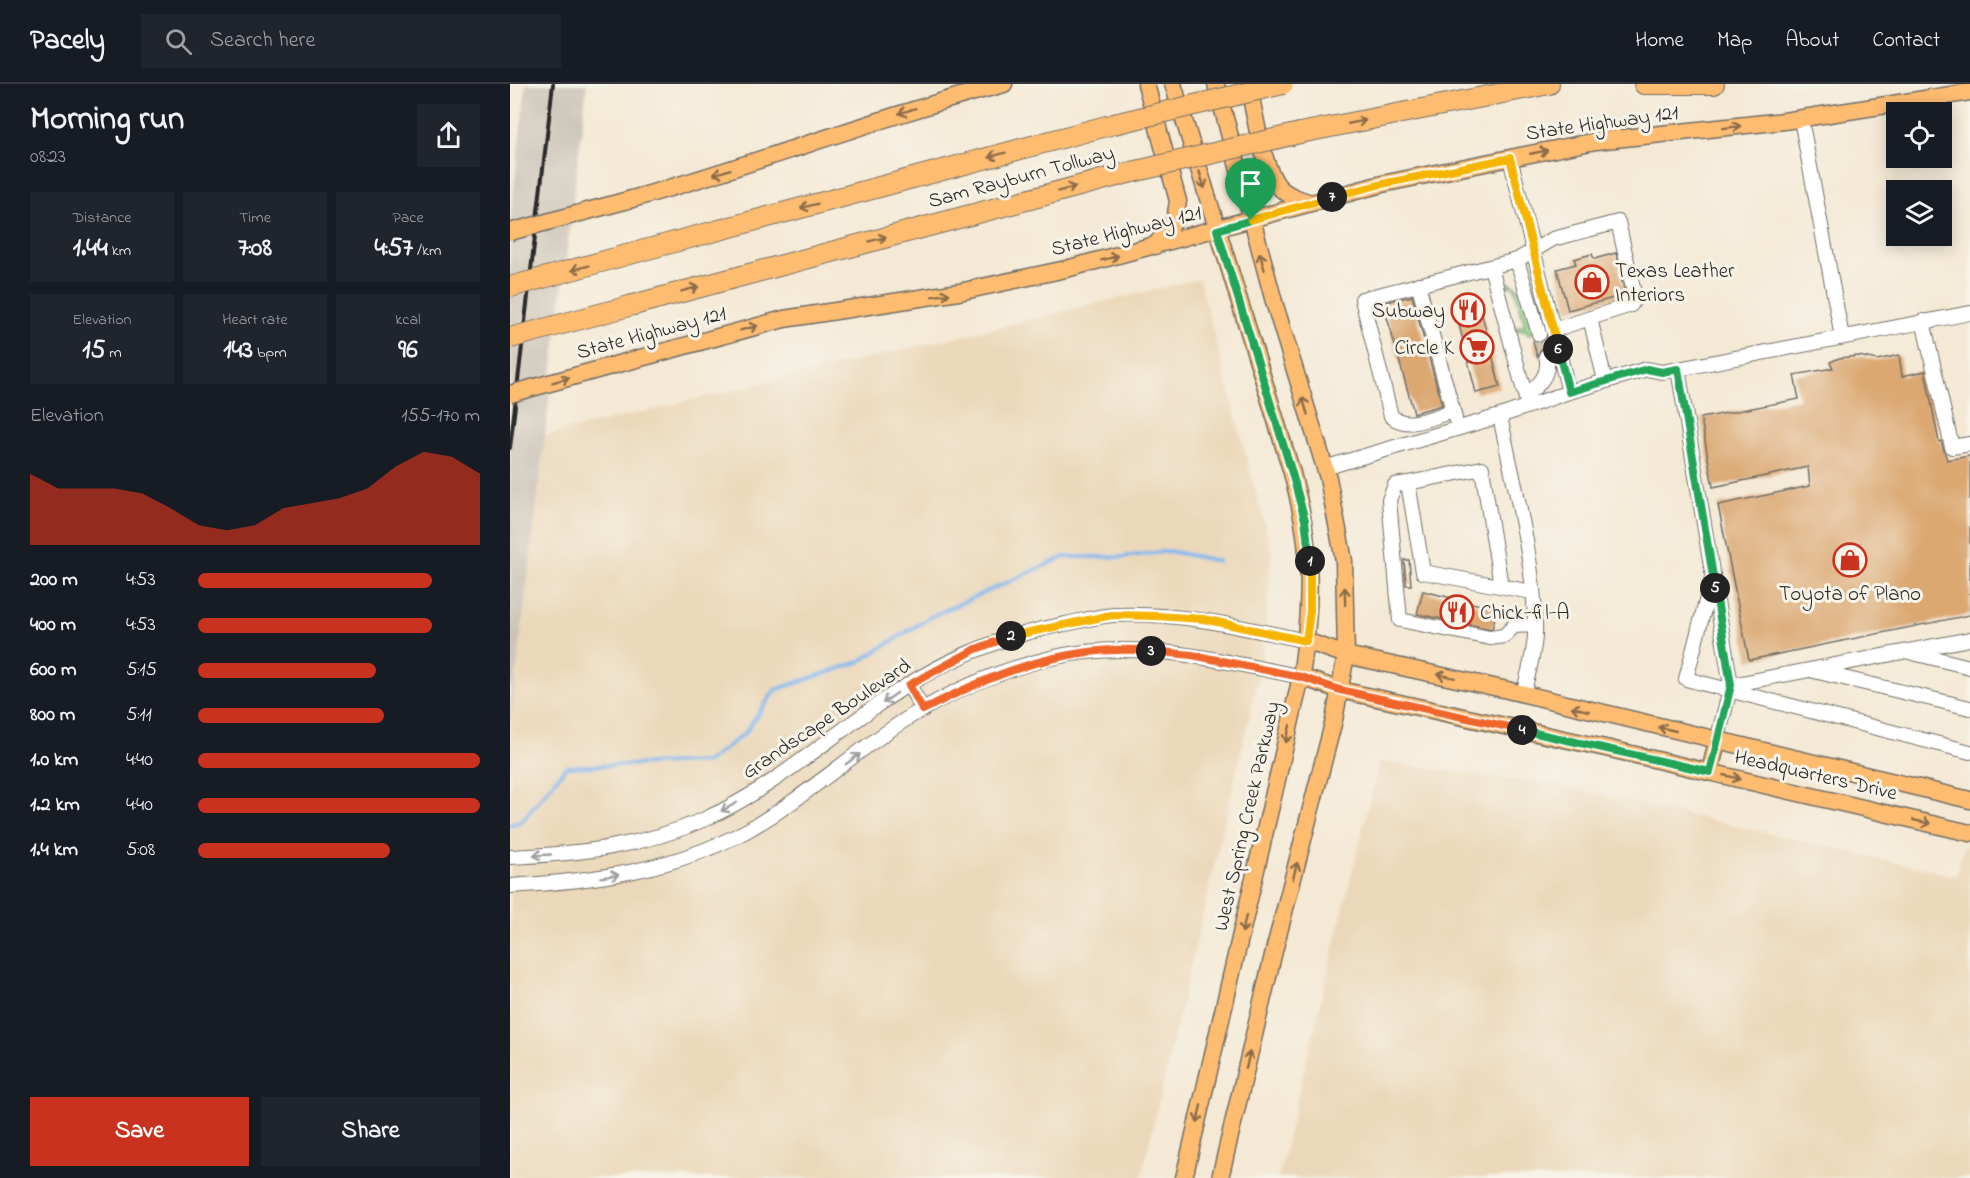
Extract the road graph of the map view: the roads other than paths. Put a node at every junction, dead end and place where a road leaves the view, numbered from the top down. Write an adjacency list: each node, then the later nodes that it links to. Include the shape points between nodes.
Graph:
1 (1004, 84): 16 (main road, one-way to 16, bridge, via 927,104 690,183)
2 (1146, 84): 17 (main road, via 1178,201 1175,220)
3 (1173, 84): 15 (main road, West Spring Creek Parkway, one-way to 15)
4 (1216, 84): 14 (main road)
5 (1248, 84): 13 (main road, via 1269,172 1279,187)
6 (1283, 84): 22 (highway, Sam Rayburn Tollway, one-way to 22, bridge, via 1114,124)
7 (1549, 84): 28 (highway, Sam Rayburn Tollway, one-way to 7, bridge, via 1128,172)
8 (1644, 84): 9 (highway)
9 (1714, 84)
10 (1970, 92): 11 (main road, State Highway 121)
11 (1801, 119): 12 (main road, State Highway 121, one-way to 11, via 1596,141); 27 (street)
12 (1510, 158): 13 (main road, State Highway 121); 18 (street)
13 (1311, 203): 14 (main road, State Highway 121)
14 (1251, 220): 15 (main road, State Highway 121); 40 (main road, one-way to 14)
15 (1217, 230): 17 (main road, State Highway 121); 48 (main road, West Spring Creek Parkway, via 1305,520 1311,569)
16 (510, 232)
17 (1155, 246): 33 (main road, State Highway 121, one-way to 17, bridge, via 784,319 959,292)
18 (1532, 252): 19 (street); 24 (street, via 1553,239 1618,222 1634,298 1631,305); 26 (street)
19 (1517, 260): 20 (street); 26 (street)
20 (1491, 267): 21 (street); 34 (street)
21 (1418, 284): 35 (street); 35 (street, via 1362,299 1391,416 1407,424)
22 (510, 287)
23 (1970, 313): 25 (street)
24 (1590, 318): 26 (street); 31 (street)
25 (1923, 321): 27 (street); 38 (street, via 1952,447)
26 (1546, 332): 32 (street)
27 (1842, 337): 30 (street)
28 (510, 338)
29 (1546, 356): 34 (street, via 1546,374)
30 (1678, 369): 31 (street, via 1647,369); 43 (street)
31 (1605, 381): 32 (street)
32 (1569, 392): 34 (street)
33 (510, 394)
34 (1526, 401): 36 (street)
35 (1453, 411): 37 (street)
36 (1500, 416): 37 (street); 39 (street)
37 (1458, 429): 40 (street)
38 (1970, 444)
39 (1509, 462): 41 (street); 45 (street)
40 (1324, 468): 50 (main road, one-way to 40, via 1344,561)
41 (1482, 468): 42 (street); 44 (street)
42 (1408, 483): 44 (street, via 1423,572); 46 (street, via 1395,485 1389,500 1400,620 1490,638 1504,636 1514,626)
43 (1713, 574): 55 (street); 55 (street, via 1686,679)
44 (1501, 586): 45 (street)
45 (1532, 592): 46 (street)
46 (1534, 625): 57 (street, via 1533,654)
47 (1970, 639): 49 (street)
48 (1306, 641): 50 (main road, Headquarters Drive); 53 (main road, West Spring Creek Parkway); 54 (street, Grandscape Boulevard, via 1203,619 1112,615 1021,633 976,649)
49 (1904, 651): 51 (street); 52 (street)
50 (1346, 655): 56 (main road); 57 (main road, Headquarters Drive, one-way to 50)
51 (1970, 667)
52 (1808, 670): 55 (street); 58 (street)
53 (1301, 677): 56 (main road, Headquarters Drive); 59 (street, via 1192,655 1146,650 1100,652 1053,658 1008,670); 67 (main road, West Spring Creek Parkway, one-way to 67)
54 (909, 685): 59 (street); 65 (street, Grandscape Boulevard, one-way to 65, via 783,774 704,819 615,847)
55 (1730, 688): 60 (street); 61 (street)
56 (1340, 690): 62 (main road, Headquarters Drive); 68 (main road, one-way to 56)
57 (1523, 694): 60 (main road, Headquarters Drive, one-way to 57)
58 (1970, 708)
59 (923, 710): 66 (street, one-way to 59, via 617,876 704,851 785,807)
60 (1717, 741): 62 (main road); 63 (main road, Headquarters Drive)
61 (1970, 752)
62 (1710, 772): 64 (main road, Headquarters Drive, one-way to 64)
63 (1970, 800)
64 (1970, 833)
65 (510, 857)
66 (510, 886)
67 (1184, 1178)
68 (1220, 1178)

